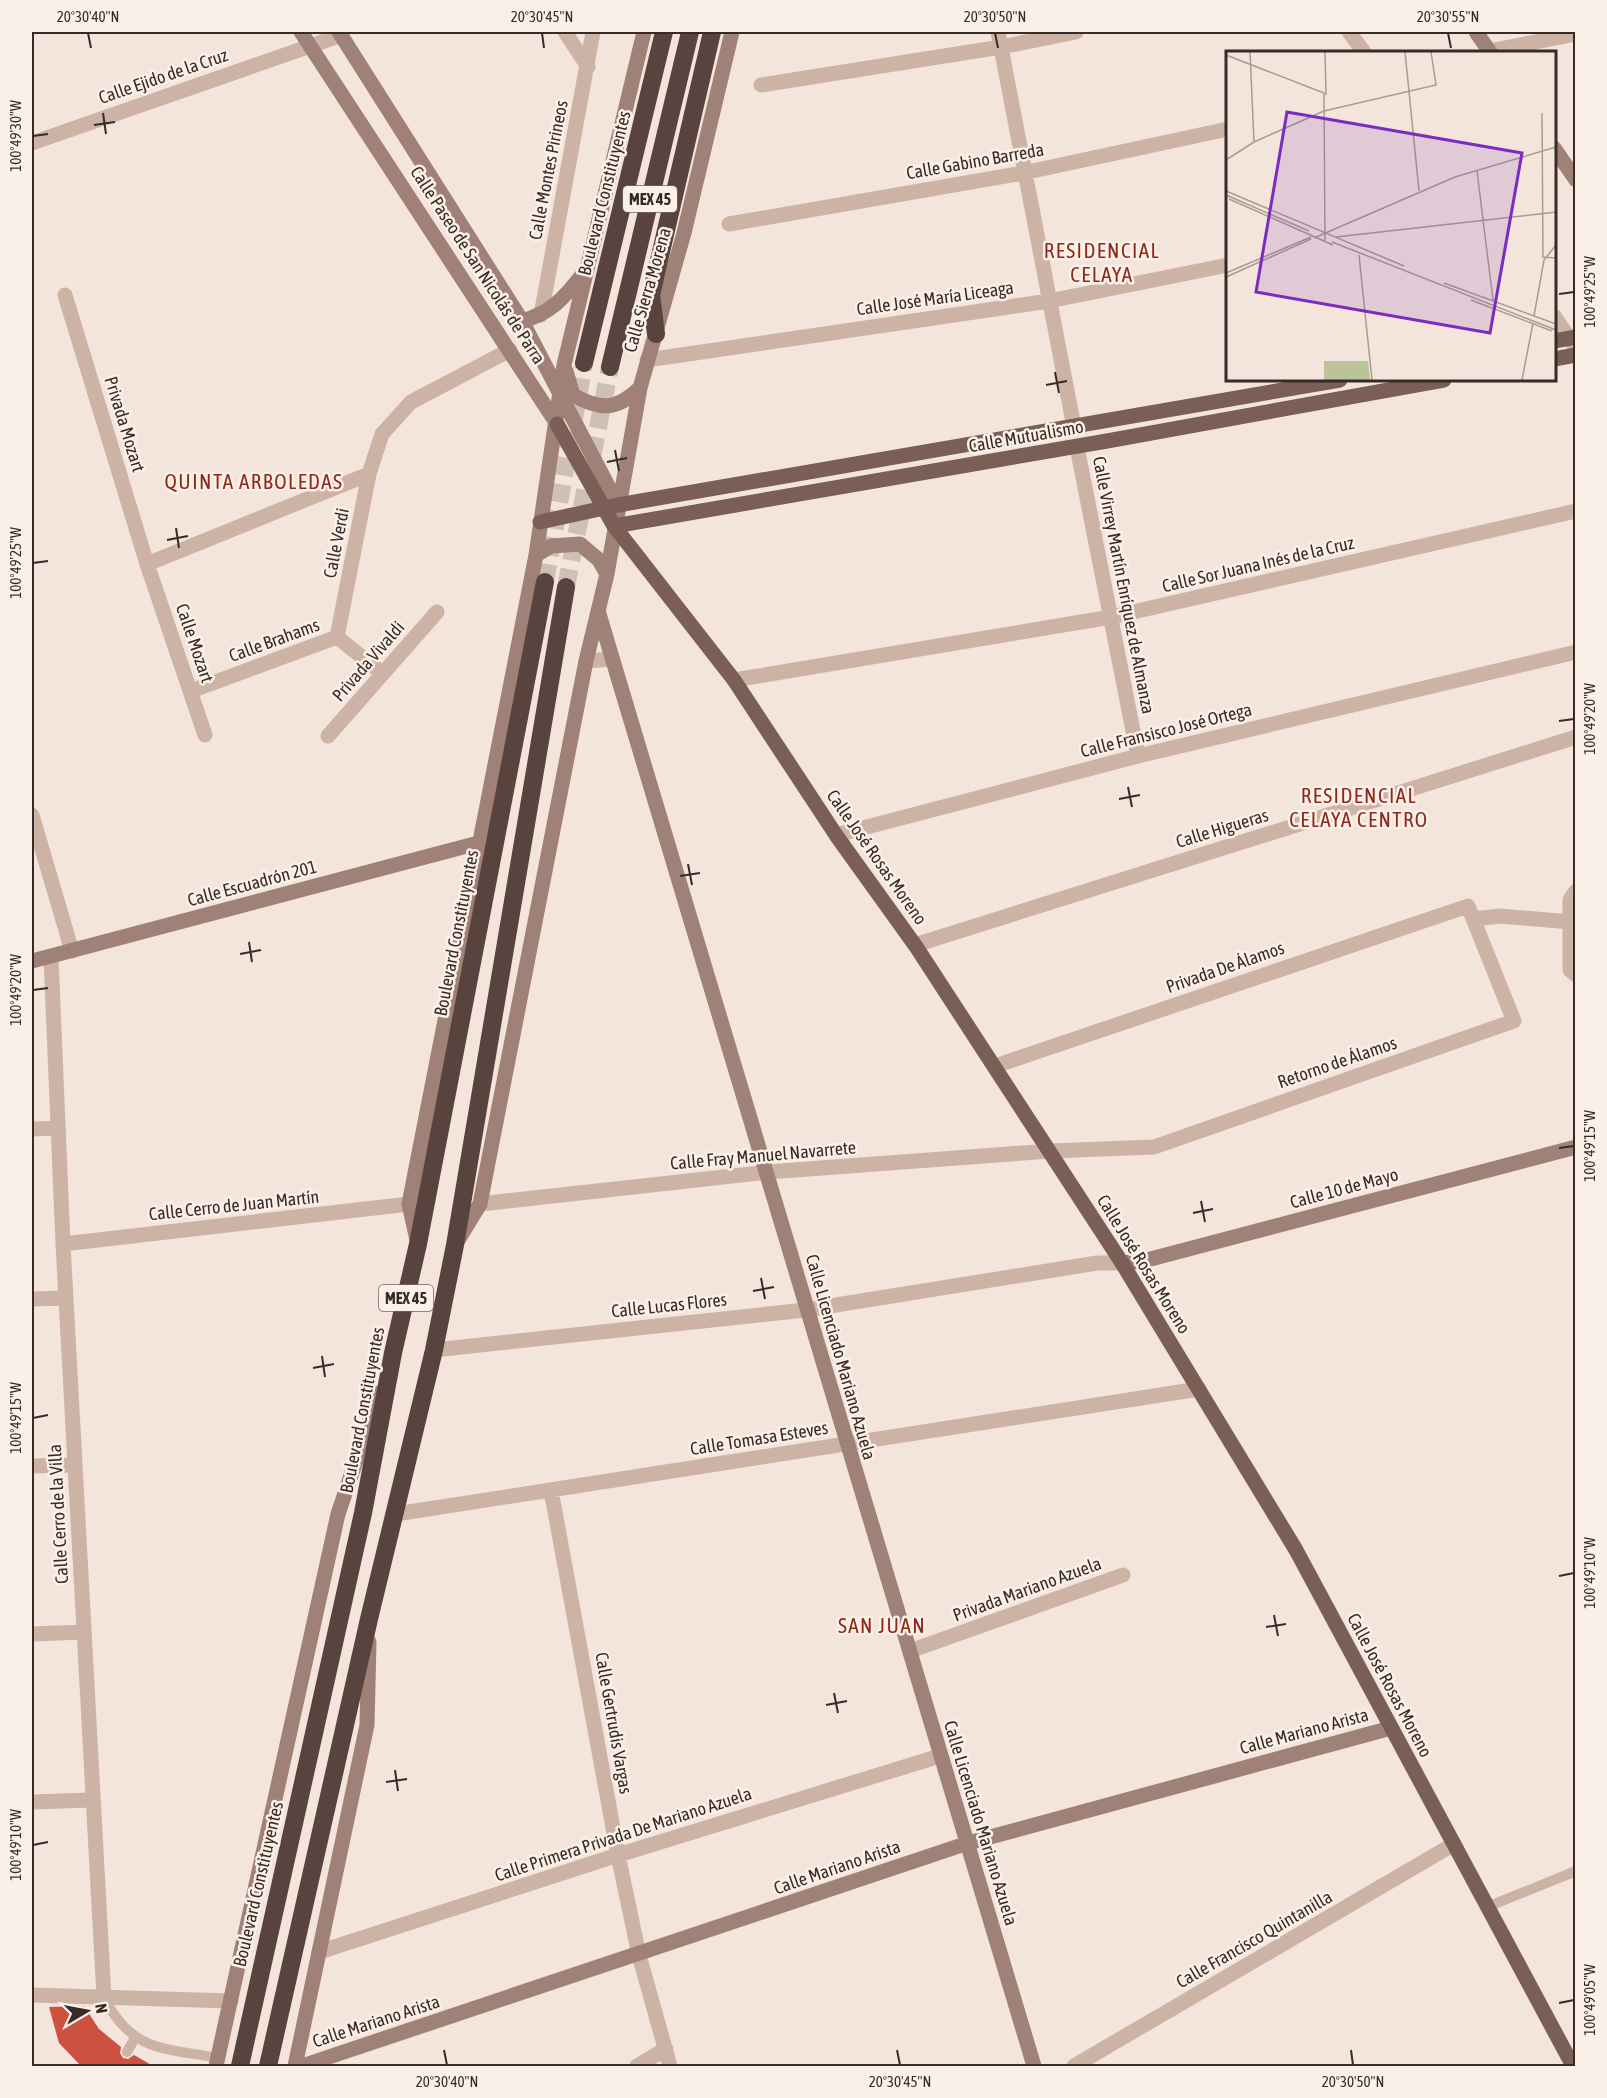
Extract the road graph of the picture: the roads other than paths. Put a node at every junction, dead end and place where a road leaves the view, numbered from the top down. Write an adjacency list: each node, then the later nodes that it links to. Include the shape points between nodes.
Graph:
1 (301, 32): 15 (street, Calle Paseo de San Nicolás de Parra)
2 (564, 32): 20 (street)
3 (593, 32): 20 (street, Calle Montes Pirineos)
4 (644, 32): 29 (street)
5 (664, 32): 42 (highway, Boulevard Constituyentes / MEX 45)
6 (690, 32): 44 (highway, MEX 45)
7 (712, 32): 35 (highway, via 651,295)
8 (732, 32): 35 (street, Calle Sierra Morena)
9 (998, 32): 16 (street, Calle Virrey Martín Enríquez de Almanza)
10 (1076, 32): 16 (street)
11 (1349, 32): 17 (street)
12 (1476, 32): 18 (street)
13 (341, 33): 15 (street, Calle Ejido de la Cruz); 34 (street, Calle Paseo de San Nicolás de Parra)
14 (1575, 34): 19 (street)
15 (311, 46): 23 (street, Calle Ejido de la Cruz); 38 (street, Calle Paseo de San Nicolás de Parra)
16 (1001, 47): 21 (street); 25 (street, Calle Virrey Martín Enríquez de Almanza)
17 (1363, 51)
18 (1489, 51)
19 (1495, 51)
20 (588, 67): 32 (street, Calle Montes Pirineos)
21 (761, 85)
22 (1226, 129): 25 (street, Calle Gabino Barreda)
23 (32, 143)
24 (1556, 151): 26 (street)
25 (1023, 173): 27 (street, Calle Gabino Barreda); 31 (street, Calle Virrey Martín Enríquez de Almanza)
26 (1575, 180)
27 (729, 224)
28 (1226, 265): 31 (street, Calle José María Liceaga)
29 (584, 272): 32 (street, via 560,304); 43 (street)
30 (65, 295): 58 (street, Privada Mozart)
31 (1049, 301): 41 (street, Calle José María Liceaga); 50 (street, Calle Virrey Martín Enríquez de Almanza)
32 (541, 315): 34 (street)
33 (1556, 318): 37 (street)
34 (522, 321): 48 (street, Calle Paseo de San Nicolás de Parra)
35 (656, 334): 41 (street, Calle Sierra Morena)
36 (1556, 341): 37 (main road)
37 (1574, 341)
38 (510, 350): 49 (street, Calle Paseo de San Nicolás de Parra); 52 (street, Calle Verdi, via 411,402 382,434)
39 (1575, 355): 40 (main road)
40 (1556, 359)
41 (647, 360): 47 (street, Calle Sierra Morena)
42 (584, 363)
43 (564, 365): 47 (street, via 573,395 594,406 613,406); 48 (street)
44 (609, 367)
45 (1334, 381): 50 (main road, Calle Mutualismo)
46 (1439, 381): 51 (main road, Calle Mutualismo)
47 (640, 388): 53 (street, Calle Sierra Morena)
48 (560, 393): 49 (street); 53 (street, Calle Paseo de San Nicolás de Parra)
49 (557, 424): 53 (main road, Calle Paseo de San Nicolás de Parra); 55 (street)
50 (1074, 428): 51 (main road, Calle Virrey Martín Enríquez de Almanza); 53 (main road, Calle Mutualismo)
51 (1077, 447): 56 (main road, Calle Mutualismo); 64 (street, Calle Virrey Martín Enríquez de Almanza)
52 (369, 474): 58 (street); 65 (street, Calle Verdi)
53 (611, 507): 55 (main road, Calle Mutualismo); 56 (main road, Calle Paseo de San Nicolás de Parra)
54 (1575, 511): 64 (street, Calle Sor Juana Inés de la Cruz)
55 (540, 522): 57 (street)
56 (614, 526): 59 (street); 70 (main road, Calle José Rosas Moreno)
57 (536, 555): 59 (street, via 551,546 580,544 599,560); 78 (street)
58 (147, 564): 71 (street, Calle Mozart)
59 (607, 574): 63 (street)
60 (545, 582): 96 (highway, Boulevard Constituyentes / MEX 45)
61 (566, 587): 97 (highway, MEX 45)
62 (437, 612): 69 (street, Privada Vivaldi)
63 (598, 614): 67 (street, Calle Licenciado Mariano Azuela); 68 (street)
64 (1111, 617): 70 (street, Calle Sor Juana Inés de la Cruz); 75 (street, Calle Virrey Martín Enríquez de Almanza)
65 (337, 637): 69 (street); 71 (street, Calle Brahams)
66 (1575, 652): 75 (street, Calle Fransisco José Ortega)
67 (612, 659): 68 (street); 92 (street, Calle Licenciado Mariano Azuela)
68 (586, 662): 94 (street)
69 (382, 673): 73 (street, Privada Vivaldi)
70 (734, 680): 77 (main road, Calle José Rosas Moreno)
71 (191, 692): 72 (street, Calle Mozart)
72 (205, 735)
73 (328, 736)
74 (1575, 737): 82 (street, Calle Higueras)
75 (1138, 756): 77 (street, Calle Fransisco José Ortega)
76 (32, 815): 83 (street)
77 (836, 835): 82 (main road, Calle José Rosas Moreno)
78 (482, 842): 83 (street, Calle Escuadrón 201); 93 (street)
79 (1575, 891): 81 (street, via 1570,900)
80 (1470, 912): 81 (street, Privada De Álamos); 87 (street, Privada De Álamos); 91 (street, Retorno de Álamos, via 1514,1021 1154,1147)
81 (1570, 922): 86 (street, via 1570,970)
82 (915, 945): 87 (main road, Calle José Rosas Moreno)
83 (72, 951): 84 (street, Calle Escuadrón 201)
84 (51, 957): 85 (street, Calle Escuadrón 201); 88 (street, Calle Cerro de la Villa)
85 (32, 961)
86 (1575, 975)
87 (995, 1066): 91 (main road, Calle José Rosas Moreno)
88 (58, 1128): 89 (street); 95 (street, Calle Cerro de la Villa)
89 (32, 1129)
90 (1575, 1147): 98 (street, Calle 10 de Mayo, via 1143,1261)
91 (1050, 1151): 92 (street, Calle Fray Manuel Navarrete); 98 (main road, Calle José Rosas Moreno)
92 (768, 1172): 94 (street, Calle Fray Manuel Navarrete); 101 (street, Calle Licenciado Mariano Azuela)
93 (410, 1204): 95 (street, Calle Cerro de Juan Martín); 96 (street)
94 (480, 1204): 97 (street)
95 (63, 1244): 99 (street, Calle Cerro de la Villa)
96 (418, 1244): 103 (highway, Boulevard Constituyentes / MEX 45)
97 (455, 1245): 102 (highway, MEX 45)
98 (1122, 1263): 101 (street, Calle Lucas Flores, via 1097,1263); 104 (main road, Calle José Rosas Moreno)
99 (66, 1298): 100 (street); 106 (street, Calle Cerro de la Villa)
100 (32, 1299)
101 (805, 1310): 102 (street, Calle Lucas Flores); 105 (street, Calle Licenciado Mariano Azuela)
102 (434, 1350): 109 (highway, MEX 45)
103 (393, 1353): 128 (street, via 338,1514); 133 (highway, Boulevard Constituyentes / MEX 45, via 363,1513)
104 (1199, 1389): 105 (street, Calle Tomasa Esteves); 115 (main road, Calle José Rosas Moreno, via 1296,1550)
105 (846, 1445): 108 (street, Calle Tomasa Esteves); 114 (street, Calle Licenciado Mariano Azuela)
106 (75, 1465): 107 (street); 112 (street, Calle Cerro de la Villa)
107 (32, 1466)
108 (551, 1491): 109 (street, Calle Tomasa Esteves); 121 (street, Calle Gertrudis Vargas)
109 (396, 1514): 111 (highway, MEX 45)
110 (1123, 1575): 114 (street, Privada Mariano Azuela)
111 (369, 1619): 124 (street, via 367,1725); 134 (highway, MEX 45)
112 (84, 1632): 113 (street); 117 (street, Calle Cerro de la Villa)
113 (32, 1634)
114 (910, 1651): 116 (street, Calle Licenciado Mariano Azuela)
115 (1391, 1728): 119 (street, Calle Mariano Arista); 120 (main road, Calle José Rosas Moreno)
116 (940, 1756): 119 (street, Calle Licenciado Mariano Azuela); 121 (street, Calle Primera Privada De Mariano Azuela)
117 (93, 1800): 118 (street); 127 (street, Calle Cerro de la Villa)
118 (32, 1802)
119 (968, 1844): 125 (street, Calle Mariano Arista); 139 (street, Calle Licenciado Mariano Azuela)
120 (1454, 1844): 123 (main road, Calle José Rosas Moreno); 140 (street, Calle Francisco Quintanilla)
121 (618, 1855): 124 (street, Calle Primera Privada De Mariano Azuela); 125 (street, Calle Gertrudis Vargas)
122 (1575, 1871): 123 (lane)
123 (1487, 1907): 141 (main road, Calle José Rosas Moreno)
124 (319, 1952): 135 (street)
125 (639, 1955): 130 (street, Calle Gertrudis Vargas); 136 (street, Calle Mariano Arista)
126 (32, 1995): 127 (street)
127 (104, 1997): 128 (street); 129 (lane, via 115,2020)
128 (231, 2001): 132 (street)
129 (135, 2038): 131 (lane); 132 (lane)
130 (666, 2049): 137 (street); 138 (street, Calle Gertrudis Vargas)
131 (127, 2052)
132 (217, 2062)
133 (240, 2067)
134 (268, 2067)
135 (295, 2067)
136 (302, 2067)
137 (637, 2067)
138 (670, 2067)
139 (1034, 2067)
140 (1074, 2067)
141 (1573, 2067)

